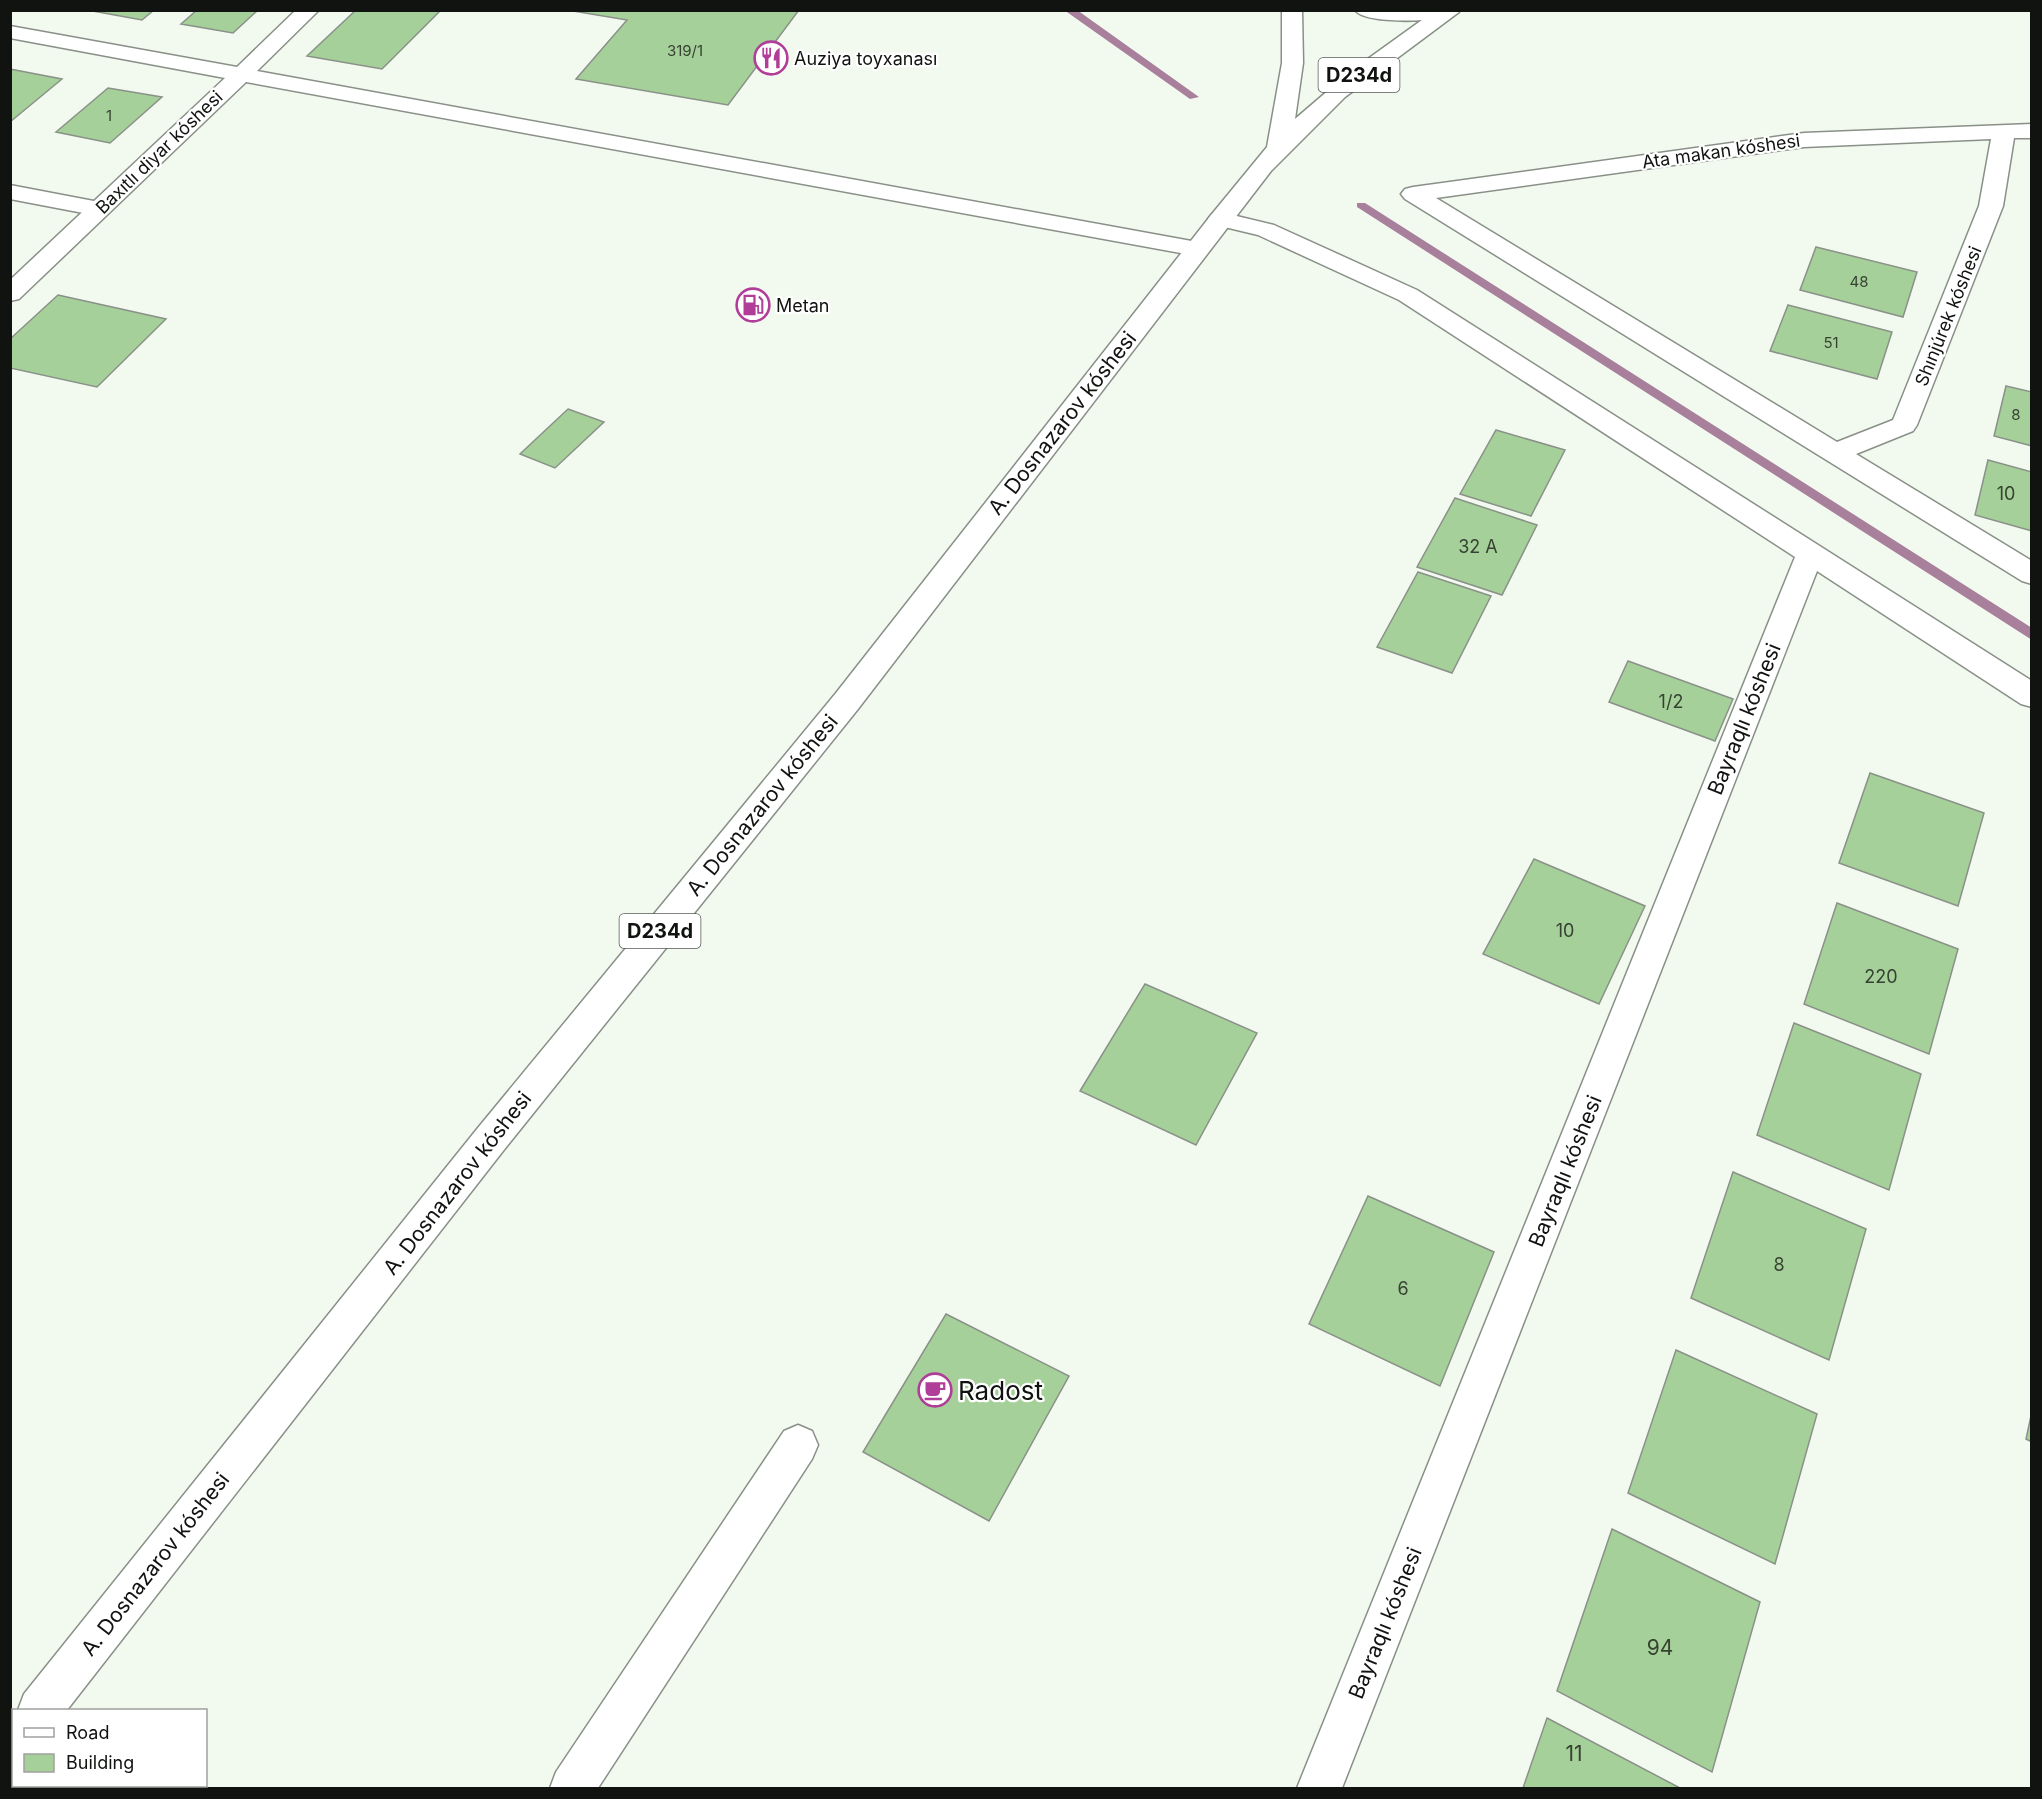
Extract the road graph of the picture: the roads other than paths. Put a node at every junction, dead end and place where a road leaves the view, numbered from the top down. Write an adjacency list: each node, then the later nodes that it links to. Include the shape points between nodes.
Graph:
1 (309, 10): 6 (street, Baxıtlı diyar kóshesi)
2 (1292, 10): 9 (street, D234d, via 1292,74)
3 (1365, 10): 4 (street, via 1405,15)
4 (1452, 11): 9 (street, D234d, via 1402,41 1355,78)
5 (10, 32): 6 (street)
6 (241, 73): 11 (street, Baxıtlı diyar kóshesi); 13 (street)
7 (2031, 130): 8 (street, Ata makan kóshesi)
8 (2004, 132): 15 (street, Shınjúrek kóshesi, via 1991,206 1904,425); 15 (street, Ata makan kóshesi, via 1804,140 1413,194)
9 (1278, 149): 12 (street, A. Dosnazarov kóshesi / D234d)
10 (10, 192): 11 (street)
11 (99, 209): 14 (street, Baxıtlı diyar kóshesi)
12 (1220, 219): 13 (street, A. Dosnazarov kóshesi / D234d); 16 (street, via 1266,230 1408,295)
13 (1197, 249): 20 (street, A. Dosnazarov kóshesi / D234d, via 847,702 490,1140)
14 (10, 294)
15 (1834, 453): 17 (street)
16 (1810, 554): 18 (street); 22 (street, Bayraqlı kóshesi)
17 (2031, 574)
18 (2031, 696)
19 (798, 1445): 21 (street)
20 (41, 1709)
21 (572, 1788)
22 (1320, 1788)

